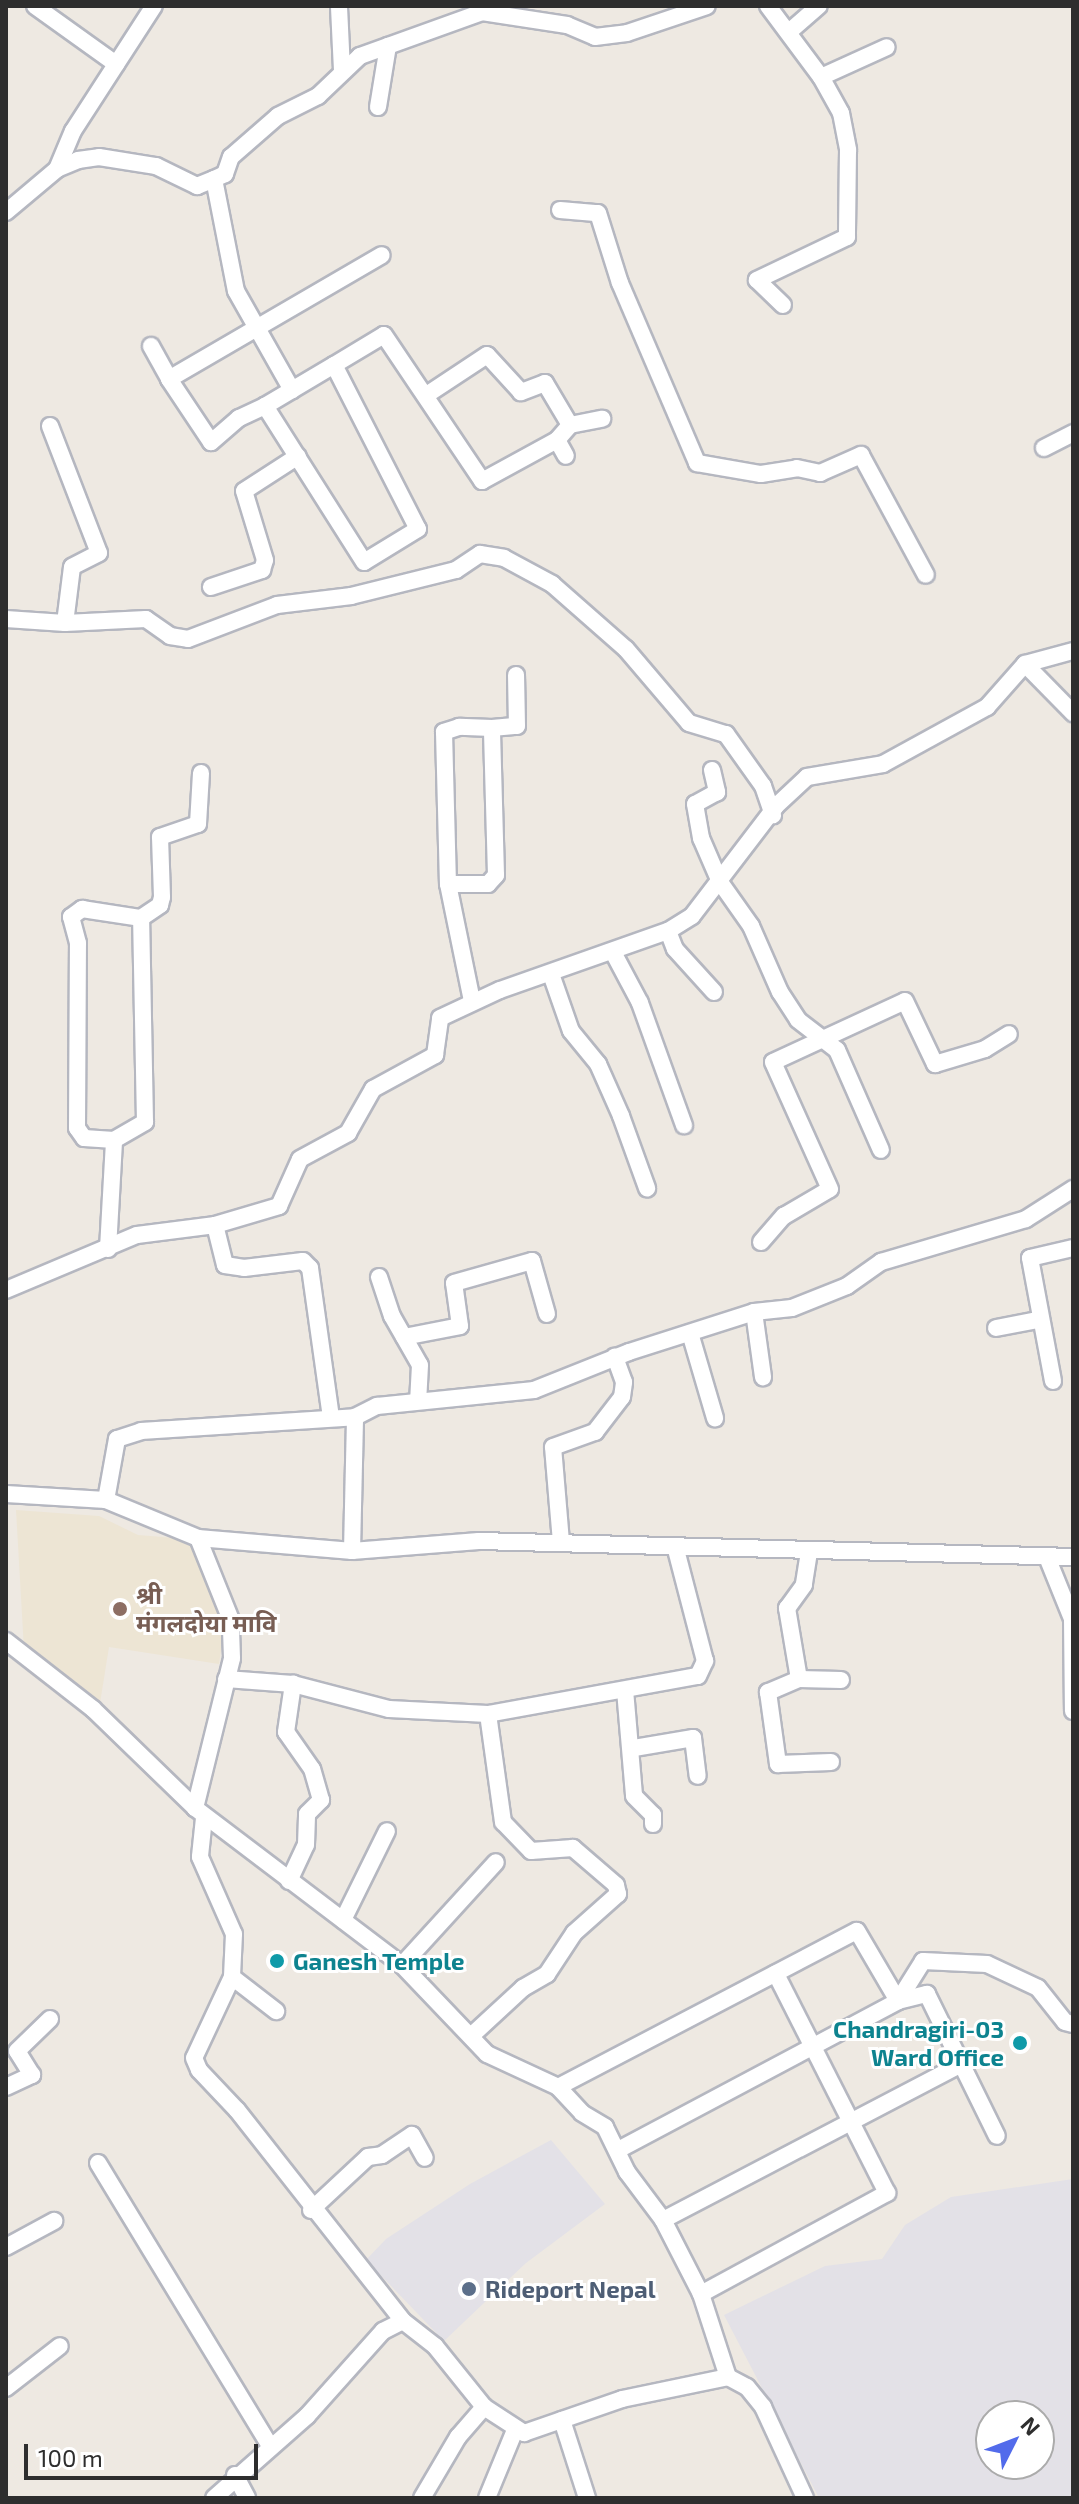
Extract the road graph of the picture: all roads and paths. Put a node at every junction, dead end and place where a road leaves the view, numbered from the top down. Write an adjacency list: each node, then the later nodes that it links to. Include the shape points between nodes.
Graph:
1 (35, 6): 13 (street)
2 (154, 6): 13 (street)
3 (562, 6): 9 (street)
4 (707, 6): 9 (street, via 627,33 595,37)
5 (768, 6): 10 (street)
6 (819, 6): 10 (street)
7 (339, 7): 14 (street)
8 (483, 9): 9 (street); 11 (street)
9 (567, 25)
10 (790, 31): 15 (street)
11 (388, 46): 14 (street); 16 (street)
12 (887, 47): 15 (street)
13 (116, 64): 17 (street, via 73,131)
14 (342, 70): 18 (street, via 318,96 278,116)
15 (821, 77): 22 (street, via 841,113 848,150 847,237 757,280)
16 (378, 107)
17 (57, 169): 18 (street, via 99,157 156,166 197,186); 20 (street)
18 (214, 179): 23 (street, via 236,291)
19 (560, 210): 38 (street, via 598,213 620,283 697,463 761,474 797,468 820,473 861,455)
20 (6, 212)
21 (382, 255): 23 (street)
22 (783, 305)
23 (255, 326): 26 (street); 27 (street)
24 (151, 346): 26 (street)
25 (334, 365): 27 (street); 28 (street, via 384,335); 36 (street, via 418,529 364,562)
26 (169, 379): 29 (street, via 211,442 239,418)
27 (292, 390): 29 (street)
28 (428, 394): 31 (street, via 487,355 521,392 545,383); 34 (street, via 482,481)
29 (265, 406): 36 (street)
30 (602, 419): 31 (street)
31 (570, 425): 34 (street)
32 (50, 426): 41 (street, via 99,553 72,567)
33 (1073, 433): 35 (street)
34 (557, 440): 37 (street)
35 (1044, 448)
36 (298, 456): 39 (street, via 244,491 265,560 262,570)
37 (566, 456)
38 (926, 575)
39 (211, 587)
40 (6, 619): 41 (street)
41 (65, 623): 49 (street, via 146,619 170,636 188,639 277,605 351,596 456,570 480,554 504,558 552,584 626,649 689,723 726,734 763,786)
42 (1073, 651): 43 (street)
43 (1025, 664): 45 (street); 49 (street, via 987,707 883,764 807,777)
44 (516, 675): 46 (street, via 517,726)
45 (1073, 713)
46 (492, 728): 51 (street, via 496,875 488,884); 51 (street, via 449,727 444,732)
47 (712, 770): 50 (street, via 717,792 695,804 701,838)
48 (201, 773): 52 (street, via 198,824 160,837 162,897 160,905)
49 (773, 815): 50 (street)
50 (720, 882): 53 (street, via 692,916); 59 (street, via 751,926 798,1020)
51 (448, 884): 57 (street)
52 (141, 918): 61 (street, via 145,1122); 61 (street, via 82,909 71,917 78,943 77,1128 84,1138)
53 (668, 931): 54 (street); 56 (street, via 675,949)
54 (614, 954): 55 (street); 60 (street, via 640,1003)
55 (551, 974): 57 (street); 63 (street, via 571,1031 604,1077)
56 (714, 992)
57 (472, 1001): 65 (street, via 440,1018 435,1055 373,1089 348,1133 300,1159 279,1206)
58 (1009, 1034): 59 (street, via 985,1049 935,1064 905,1001)
59 (820, 1037): 62 (street, via 837,1050); 66 (street, via 773,1062 830,1189 784,1216)
60 (684, 1125)
61 (114, 1140): 68 (street)
62 (881, 1150)
63 (647, 1188)
64 (1073, 1189): 71 (street, via 1026,1219 881,1262 847,1286 792,1308)
65 (215, 1225): 68 (street, via 137,1235); 82 (street, via 225,1265 303,1261 310,1268)
66 (761, 1242)
67 (1073, 1248): 73 (street, via 1030,1258)
68 (108, 1249): 70 (street)
69 (379, 1277): 76 (street)
70 (6, 1290)
71 (754, 1312): 75 (street); 78 (street)
72 (547, 1314): 76 (street, via 532,1261 454,1283 460,1326)
73 (1038, 1320): 74 (street); 79 (street)
74 (996, 1328)
75 (690, 1333): 77 (street); 83 (street)
76 (404, 1337): 80 (street, via 420,1365)
77 (615, 1357): 80 (street, via 534,1390); 87 (street, via 624,1382 622,1397 595,1432 553,1447)
78 (763, 1377)
79 (1053, 1381)
80 (418, 1400): 81 (street, via 377,1406)
81 (355, 1417): 82 (street); 89 (street)
82 (331, 1418): 85 (street, via 141,1431 117,1439)
83 (715, 1418)
84 (6, 1494): 85 (street)
85 (106, 1500): 86 (street)
86 (198, 1538): 89 (street); 94 (street, via 231,1620 232,1658)
87 (561, 1542): 88 (street); 89 (street, via 479,1541)
88 (676, 1550): 90 (street); 98 (street, via 705,1669 698,1676)
89 (352, 1551)
90 (809, 1552): 91 (street); 95 (street, via 804,1585 787,1608)
91 (1047, 1557): 92 (street); 99 (street, via 1072,1619)
92 (1073, 1557)
93 (6, 1641): 104 (street, via 93,1709)
94 (226, 1679): 97 (street); 104 (street)
95 (799, 1679): 96 (street); 102 (street, via 768,1692 778,1764)
96 (841, 1680)
97 (293, 1684): 100 (street, via 389,1709); 108 (street, via 286,1732 312,1769 321,1800 307,1814 306,1845)
98 (625, 1690): 100 (street); 101 (street)
99 (1073, 1711)
100 (488, 1714): 117 (street, via 503,1822 531,1851 573,1848 616,1885 618,1894 574,1933 547,1974 523,1988)
101 (634, 1748): 103 (street, via 693,1738); 105 (street, via 634,1796 653,1815)
102 (831, 1762)
103 (698, 1776)
104 (199, 1813): 108 (street); 112 (street, via 200,1857 234,1934)
105 (653, 1824)
106 (387, 1831): 109 (street)
107 (496, 1862): 110 (street)
108 (289, 1881): 109 (street)
109 (343, 1920): 110 (street)
110 (402, 1965): 117 (street)
111 (776, 1974): 113 (street, via 857,1931); 118 (street); 121 (street)
112 (232, 1977): 114 (street); 127 (street, via 194,2058)
113 (898, 2001): 116 (street, via 923,1961 987,1964 1038,1988 1065,2022); 118 (street); 119 (street, via 927,1994)
114 (276, 2011)
115 (50, 2019): 120 (street, via 17,2051 32,2075)
116 (1073, 2024)
117 (471, 2036): 121 (street, via 500,2062)
118 (815, 2048): 122 (street); 124 (street)
119 (962, 2064): 122 (street); 123 (street)
120 (6, 2087)
121 (558, 2087): 124 (street, via 605,2127)
122 (851, 2121): 128 (street); 131 (street, via 887,2193)
123 (997, 2136)
124 (620, 2149): 128 (street, via 627,2172)
125 (425, 2158): 127 (street, via 412,2135 382,2155 368,2157)
126 (98, 2163): 139 (street)
127 (311, 2210): 132 (street)
128 (663, 2220): 131 (street)
129 (54, 2221): 130 (street)
130 (6, 2247)
131 (701, 2294): 134 (street)
132 (403, 2321): 136 (street, via 466,2379); 139 (street, via 383,2331 307,2416)
133 (60, 2346): 135 (street)
134 (728, 2377): 137 (street, via 622,2399); 146 (street, via 747,2387 763,2407)
135 (6, 2388)
136 (484, 2407): 138 (street); 143 (street, via 458,2437)
137 (562, 2420): 138 (street, via 524,2433); 145 (street)
138 (515, 2430): 144 (street)
139 (270, 2446): 140 (street)
140 (235, 2475): 141 (street); 142 (street)
141 (214, 2498)
142 (247, 2498)
143 (422, 2498)
144 (487, 2498)
145 (587, 2498)
146 (805, 2498)

